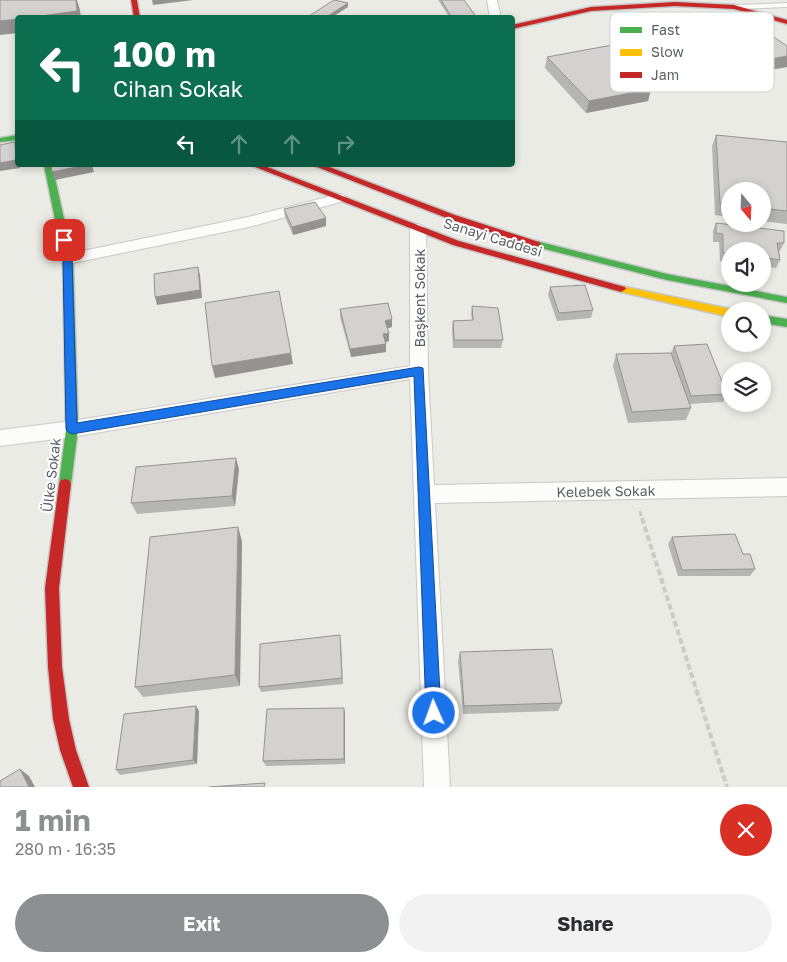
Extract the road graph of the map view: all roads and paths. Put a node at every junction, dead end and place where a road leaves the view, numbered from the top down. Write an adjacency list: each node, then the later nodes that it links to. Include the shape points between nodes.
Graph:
1 (134, 0): 6 (street)
2 (492, 0): 7 (street)
3 (787, 5): 4 (lane)
4 (734, 7): 5 (street); 10 (street, via 684,4 614,6)
5 (752, 12)
6 (136, 15)
7 (495, 15)
8 (774, 18): 9 (street)
9 (787, 22)
10 (515, 26)
11 (15, 138): 12 (street)
12 (0, 140)
13 (48, 167): 18 (street, Ülke Sokak)
14 (259, 167): 16 (street, Sanayi Caddesi)
15 (321, 167): 19 (street, Sanayi Caddesi, via 510,237 671,278)
16 (339, 198): 17 (street, Sanayi Caddesi); 18 (street, via 249,222)
17 (418, 229): 20 (street, Sanayi Caddesi, via 593,282); 23 (street, Başkent Sokak)
18 (68, 259): 24 (street, Ülke Sokak)
19 (787, 300)
20 (721, 311)
21 (771, 320): 22 (street)
22 (787, 323)
23 (419, 371): 24 (street); 28 (street, Başkent Sokak)
24 (72, 429): 25 (street); 29 (street, Ülke Sokak, via 52,588 61,719)
25 (0, 438)
26 (787, 487): 27 (street, Kelebek Sokak)
27 (633, 490): 28 (street, Kelebek Sokak); 31 (path)
28 (425, 494): 30 (street, Başkent Sokak)
29 (81, 787)
30 (437, 787)
31 (727, 787)

